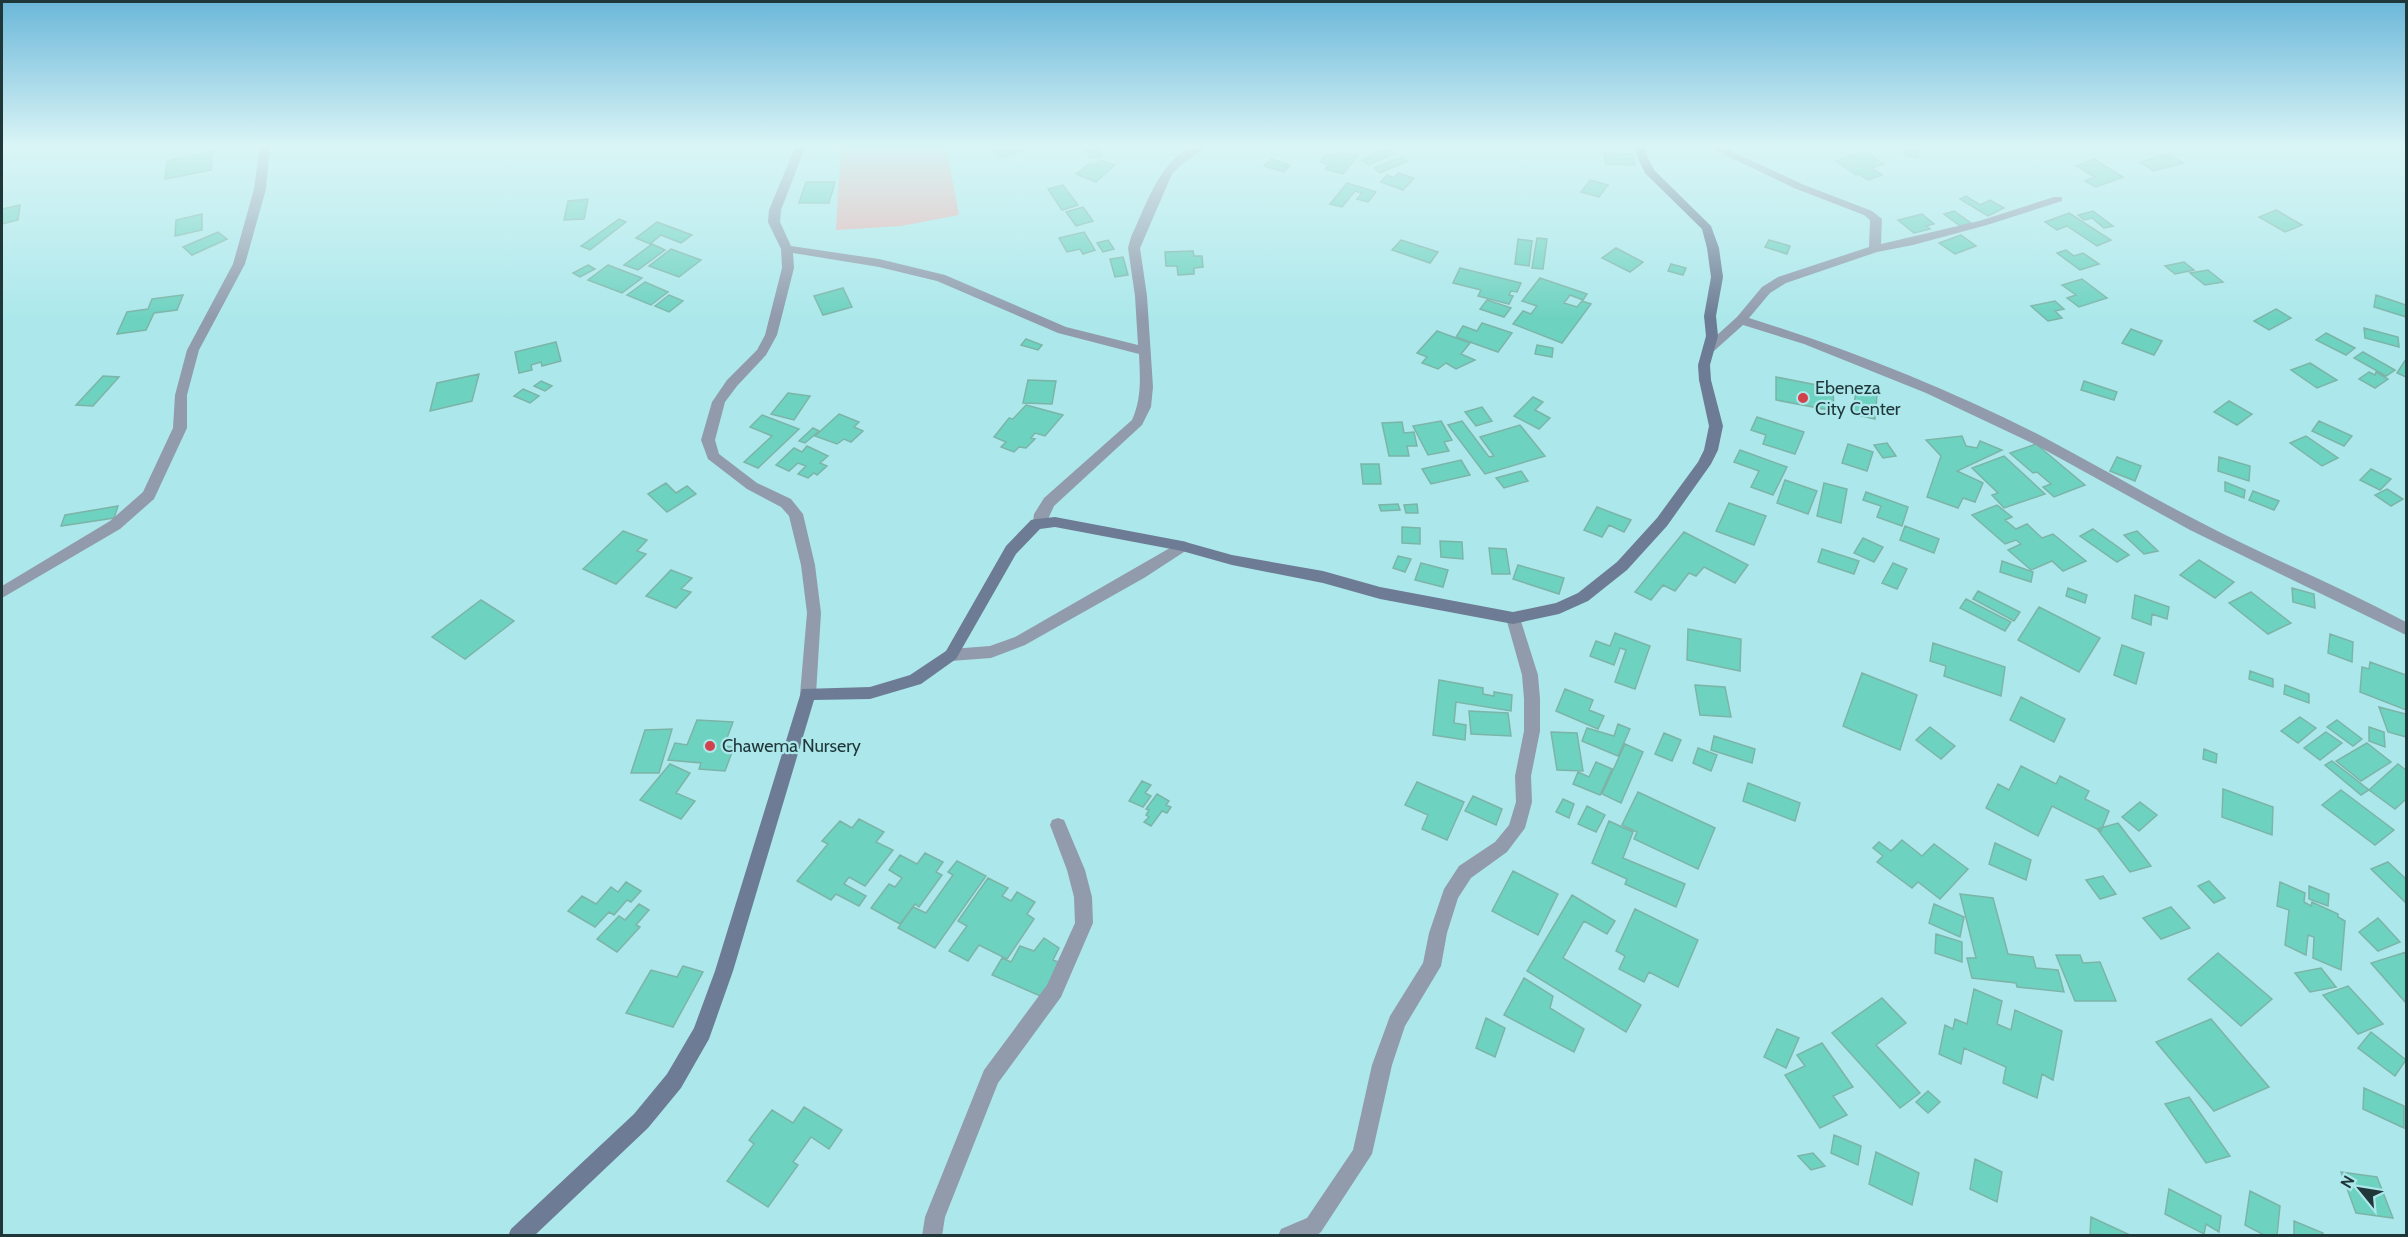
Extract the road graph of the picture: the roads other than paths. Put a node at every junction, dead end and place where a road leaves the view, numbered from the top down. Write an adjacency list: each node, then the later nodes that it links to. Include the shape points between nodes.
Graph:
1 (256, 203): 14 (street, via 239,264 193,350 182,395 180,428 149,495 115,525)
2 (778, 203): 7 (street, via 774,222)
3 (1153, 203): 11 (street, via 1134,248)
4 (1681, 203): 10 (street, via 1707,228 1713,248 1717,277 1710,316)
5 (1841, 203): 8 (street, via 1876,219)
6 (2047, 203): 8 (street, via 1983,224)
7 (788, 249): 11 (street, via 879,263 941,278 1062,330); 18 (street, via 788,268 771,335 762,352 719,402 708,440 713,456 752,486 786,503 796,514 814,613)
8 (1875, 249): 9 (street, via 1782,280 1766,290)
9 (1741, 320): 10 (street); 16 (street, via 1808,341 1930,390 2041,442 2195,526)
10 (1710, 348): 15 (street, via 1704,364 1716,426 1711,450 1662,522 1622,566 1583,597 1559,608)
11 (1144, 351): 12 (street, via 1147,387 1137,422 1049,502)
12 (1040, 522): 13 (street); 17 (street, via 1030,527 1011,550)
13 (1182, 546): 15 (street, via 1380,593); 17 (street, via 1020,641 991,652)
14 (2, 593)
15 (1513, 618): 22 (street, via 1530,675 1532,699 1532,731 1523,776 1524,802 1517,828 1501,847 1466,872 1450,896 1432,966 1397,1022 1382,1065 1362,1154 1314,1225)
16 (2406, 629)
17 (951, 655): 18 (street, via 915,680 870,693)
18 (808, 694): 20 (street, via 702,1033 674,1081 640,1121)
19 (1058, 825): 21 (street, via 1083,897 1084,923 1054,991 992,1077 935,1217)
20 (518, 1236)
21 (932, 1236)
22 (1288, 1236)

